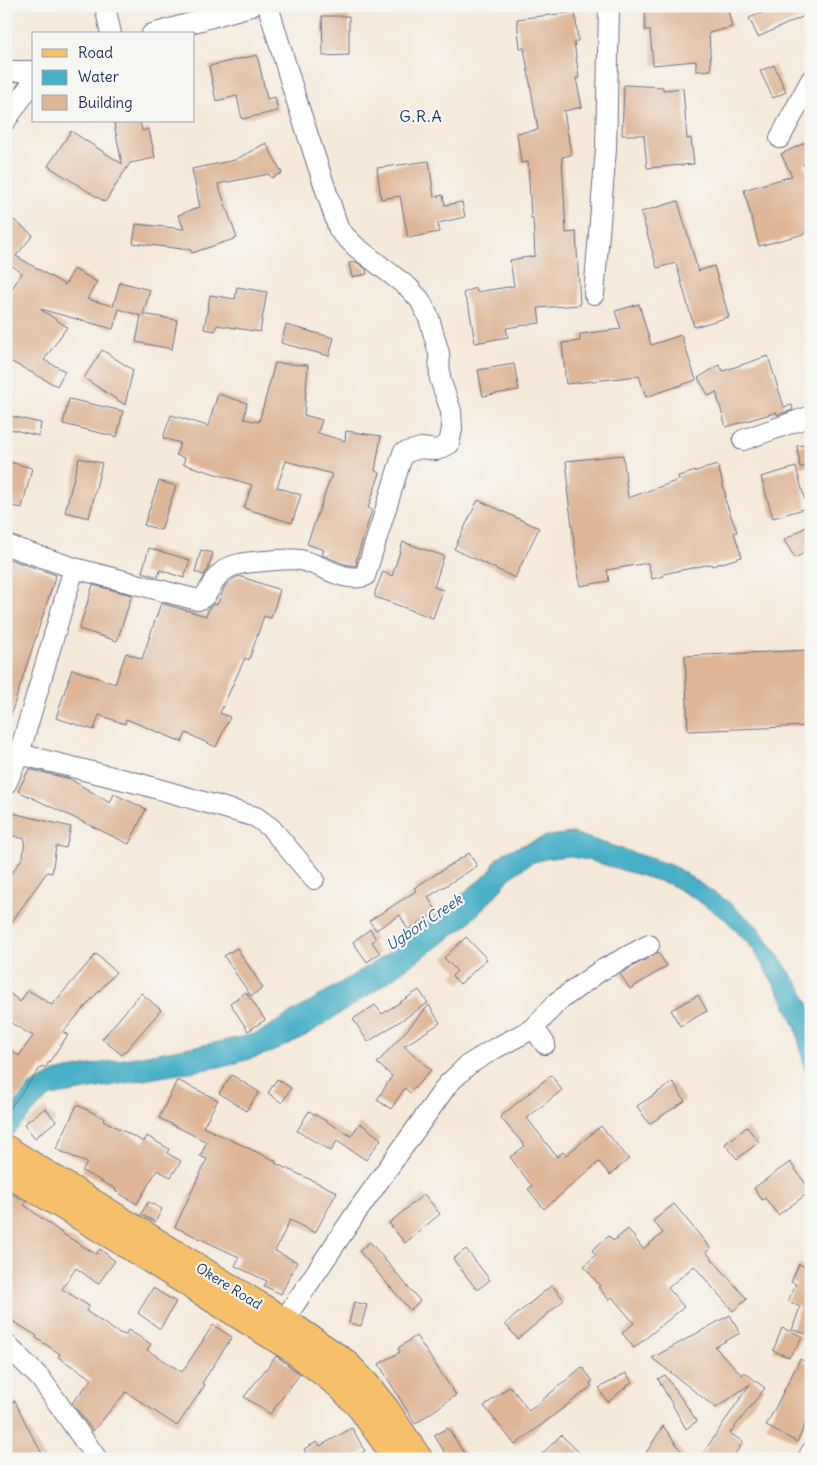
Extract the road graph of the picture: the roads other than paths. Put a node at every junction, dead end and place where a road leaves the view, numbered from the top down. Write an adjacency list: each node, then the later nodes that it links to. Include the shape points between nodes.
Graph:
1 (104, 6): 5 (street)
2 (251, 6): 6 (street)
3 (268, 6): 16 (street, via 339,230 409,288 429,318 439,353 440,379 451,411 449,444 437,450 421,448 403,453 365,576 350,578 299,560 253,562 227,568 218,575 206,596 198,600)
4 (609, 6): 12 (street, via 606,149)
5 (110, 32)
6 (159, 32)
7 (6, 71): 8 (street)
8 (32, 79): 10 (street)
9 (811, 80): 11 (street)
10 (6, 120)
11 (780, 138)
12 (594, 294)
13 (811, 416): 14 (street)
14 (743, 440)
15 (6, 546): 16 (street)
16 (74, 568): 17 (street)
17 (19, 754): 18 (street); 19 (street, via 256,816 271,828)
18 (6, 784)
19 (314, 879)
20 (649, 945): 22 (street, via 600,971 557,1002 540,1036 494,1048 468,1065 448,1084)
21 (8, 1157): 22 (main road, Okere Road); 26 (main road, Okere Road, via 116,1239 291,1349 344,1391)
22 (284, 1320): 27 (main road, Okere Road, via 346,1362 386,1408)
23 (6, 1344): 25 (street, via 40,1378)
24 (811, 1452): 28 (street)
25 (97, 1459)
26 (396, 1459)
27 (420, 1459)
28 (808, 1459)

